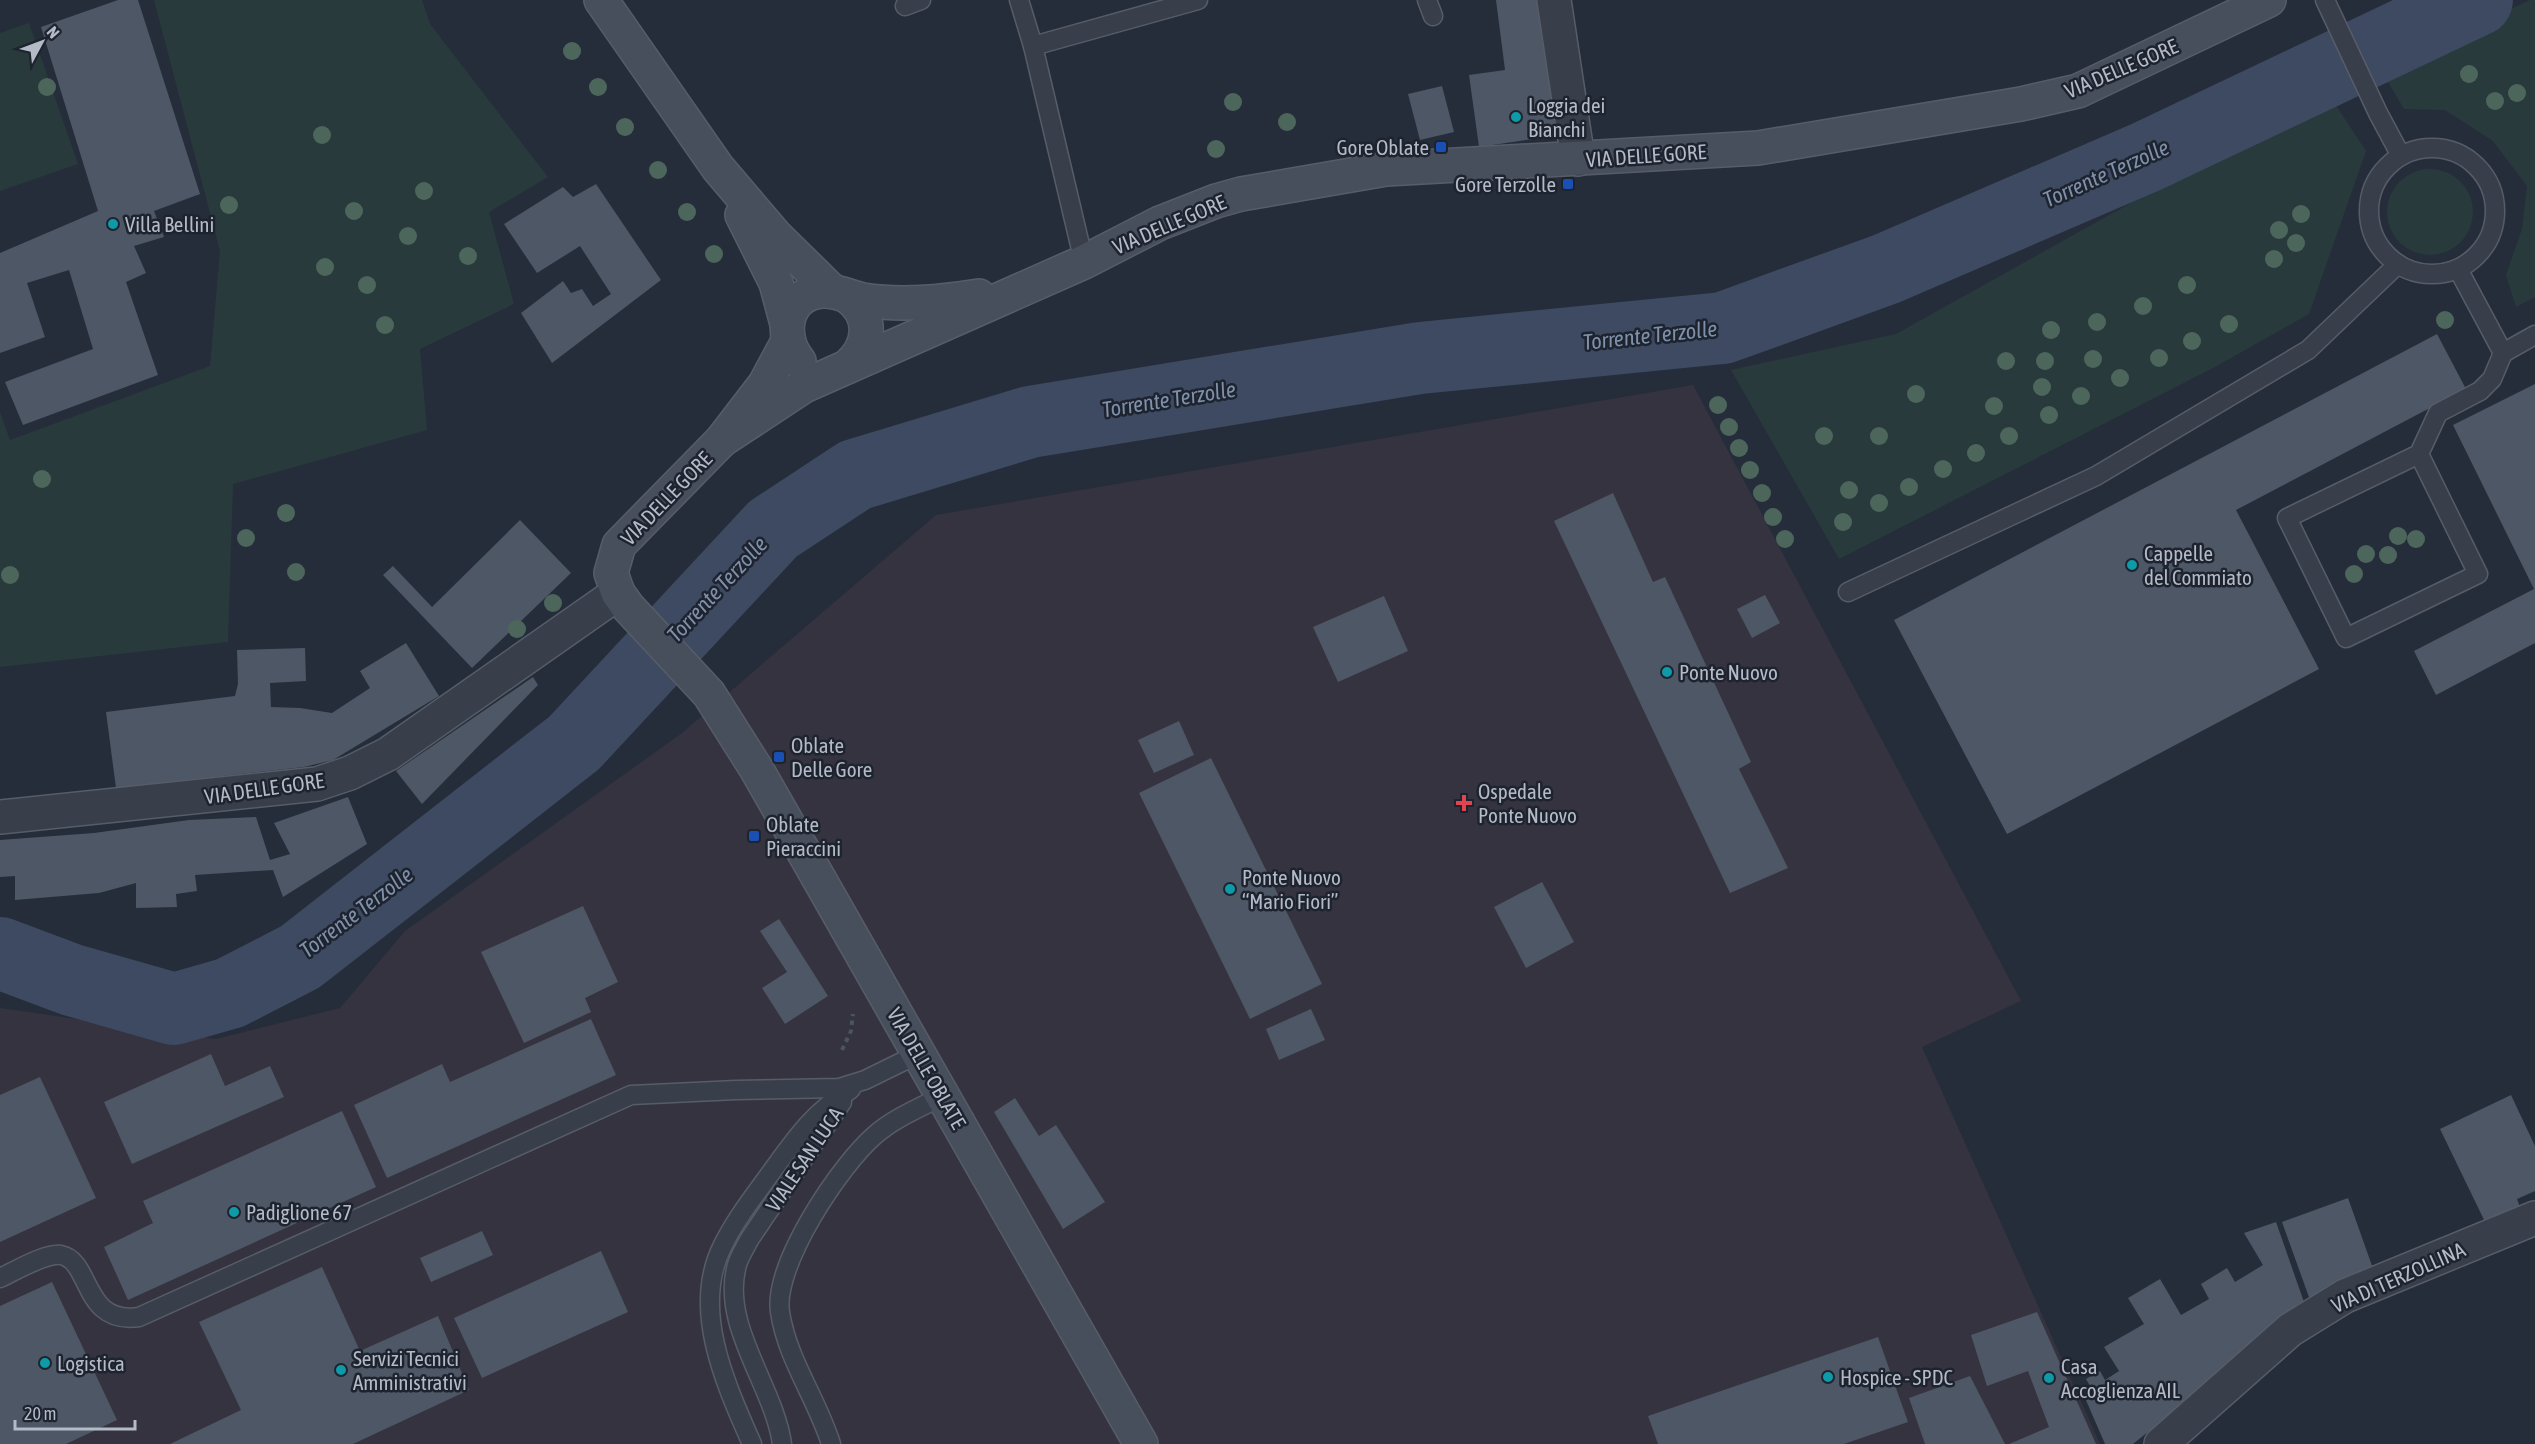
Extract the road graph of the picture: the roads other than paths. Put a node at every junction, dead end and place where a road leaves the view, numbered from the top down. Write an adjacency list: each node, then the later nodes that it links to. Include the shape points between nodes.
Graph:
1 (601, 0): 10 (main road)
2 (1019, 0): 7 (lane)
3 (1197, 0): 7 (lane)
4 (1554, 0): 9 (street)
5 (2270, 0): 9 (main road, VIA DELLE GORE, via 2078,91 1758,148)
6 (2329, 8): 8 (lane)
7 (1033, 46): 11 (lane)
8 (2401, 156): 12 (lane, via 2384,169 2372,188 2368,209 2381,250); 13 (lane, via 2420,149 2460,155 2488,183 2494,202 2494,223 2475,258)
9 (1578, 159): 11 (main road, VIA DELLE GORE, via 1386,169 1241,194 1194,208)
10 (718, 168): 15 (main road, via 776,235); 16 (main road, via 769,267 781,297)
11 (1084, 262): 14 (main road, VIA DELLE GORE)
12 (2397, 264): 13 (lane, via 2416,273 2438,274); 22 (lane, via 2308,350 2096,476)
13 (2458, 269): 18 (lane)
14 (1019, 289): 15 (main road, VIA DELLE GORE, via 937,303 871,300); 19 (main road, VIA DELLE GORE)
15 (839, 293): 16 (main road, VIA DELLE GORE, via 812,293 800,301 791,311); 19 (main road, VIA DELLE GORE, via 859,307 867,333 857,358)
16 (787, 333): 19 (main road, via 801,363 818,371); 20 (main road, VIA DELLE GORE, via 765,384)
17 (2535, 335): 18 (lane)
18 (2503, 353): 21 (lane, via 2492,379 2480,391 2438,413)
19 (842, 369): 20 (main road, VIA DELLE GORE, via 804,386)
20 (722, 440): 23 (main road, VIA DELLE GORE, via 623,539 611,573)
21 (2419, 454): 21 (lane, via 2287,518 2346,638 2478,574)
22 (1848, 592)
23 (623, 600): 24 (street, VIA DELLE GORE, via 396,748 350,773 305,785); 25 (main road, VIA DELLE OBLATE, via 709,694 757,770)
24 (0, 817)
25 (918, 1053): 26 (lane); 27 (main road, VIA DELLE OBLATE)
26 (865, 1080): 29 (lane, via 839,1089 631,1095 139,1317 123,1319 105,1311 73,1262 63,1256 35,1262); 30 (lane, VIALE SAN LUCA, via 830,1102 805,1125 733,1227 713,1271 709,1297 714,1342); 31 (lane, VIALE SAN LUCA, via 837,1106 749,1240 737,1265 734,1291 738,1316 777,1418)
27 (942, 1096): 32 (lane, VIALE SAN LUCA, via 873,1136 819,1207 783,1276 778,1304 783,1329); 33 (main road, VIA DELLE OBLATE)
28 (2535, 1218): 34 (street, VIA DI TERZOLLINA, via 2345,1296 2290,1330)
29 (0, 1278)
30 (752, 1444)
31 (782, 1444)
32 (831, 1444)
33 (1141, 1444)
34 (2161, 1444)

